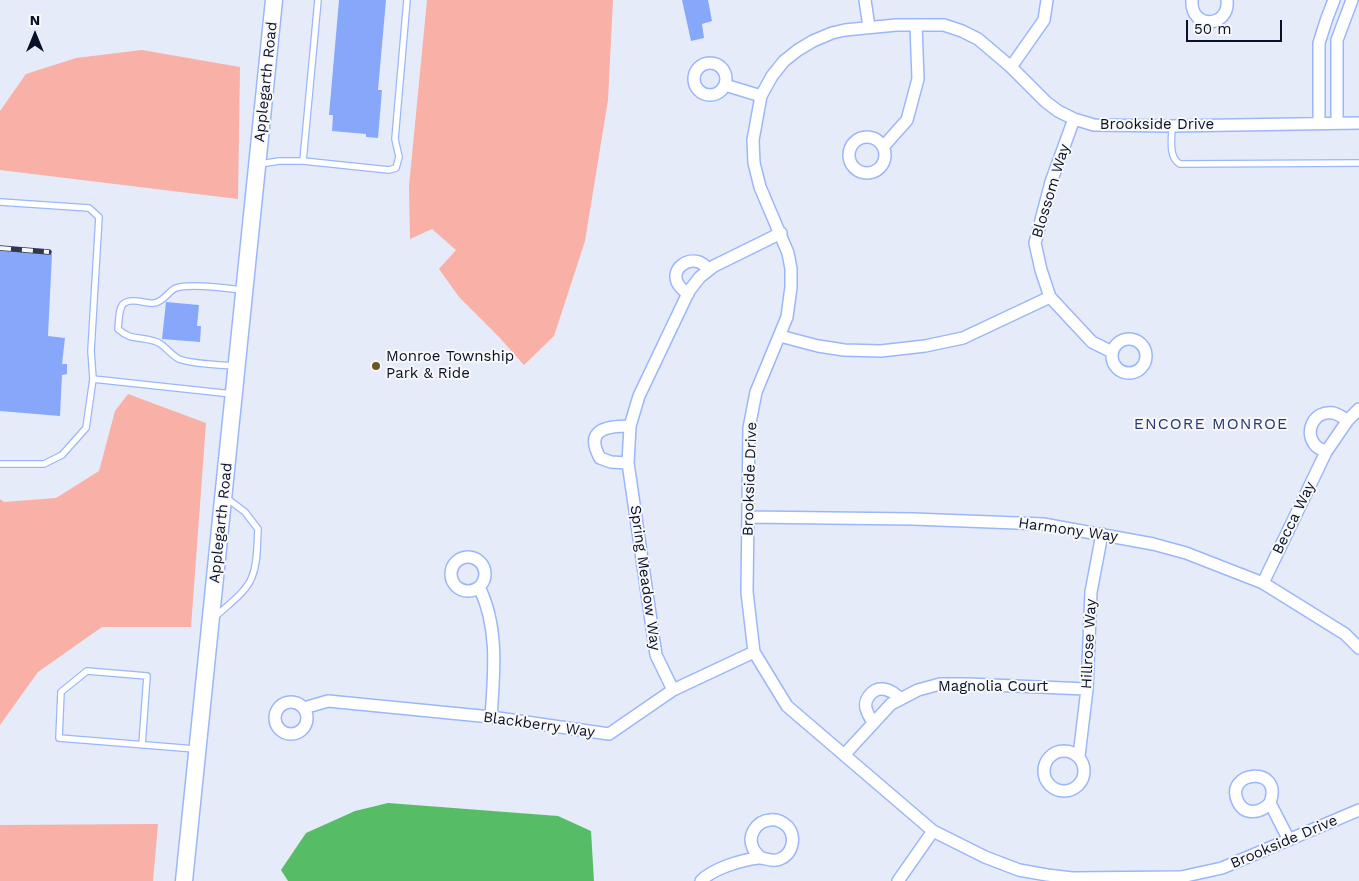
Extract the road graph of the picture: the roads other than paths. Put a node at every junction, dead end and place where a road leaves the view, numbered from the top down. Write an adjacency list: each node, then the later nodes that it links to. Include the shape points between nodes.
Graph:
1 (266, 0): 24 (main road, Applegarth Road)
2 (274, 0): 24 (main road, Applegarth Road)
3 (318, 0): 22 (lane)
4 (407, 0): 22 (lane, via 394,139 399,157 396,168)
5 (865, 0): 12 (street)
6 (1047, 0): 13 (street, via 1044,20)
7 (1192, 0): 8 (street, via 1194,14 1205,22 1219,20 1227,9)
8 (1227, 0)
9 (1334, 0): 17 (street, via 1319,44)
10 (1352, 0): 18 (street, via 1337,40)
11 (916, 25): 12 (street, Brookside Drive); 13 (street, Brookside Drive, via 944,25 962,31 978,39); 21 (street, via 918,79 907,120)
12 (869, 27): 15 (street, Brookside Drive, via 832,33 798,50 784,61)
13 (1011, 67): 16 (street, Brookside Drive, via 1046,102)
14 (725, 85): 15 (street)
15 (760, 96): 26 (street, Brookside Drive, via 753,140 754,163 760,187)
16 (1074, 119): 20 (street, Brookside Drive, via 1100,126); 30 (street, Blossom Way, via 1051,182 1035,243)
17 (1319, 123): 18 (street, Brookside Drive); 20 (street, Brookside Drive)
18 (1337, 123): 19 (street, Brookside Drive)
19 (1359, 123)
20 (1172, 126): 23 (lane, via 1172,156 1180,164)
21 (883, 147)
22 (303, 162): 24 (lane, via 279,161)
23 (1359, 163)
24 (257, 165): 28 (main road, Applegarth Road)
25 (0, 202): 34 (lane, via 89,208 100,217)
26 (781, 233): 27 (street, Spring Meadow Way); 31 (street, Brookside Drive, via 788,254 792,287)
27 (709, 269): 29 (street, Spring Meadow Way); 29 (street, via 699,262 683,263 678,269 677,283)
28 (244, 290): 33 (main road, Applegarth Road); 33 (lane, via 186,286 176,288 154,304 132,300 125,301 120,307 118,329 125,336 154,341 181,360)
29 (688, 294): 38 (street, Spring Meadow Way, via 639,396)
30 (1050, 297): 31 (street, via 963,338 925,346 882,351 844,350); 32 (street, Blossom Way, via 1092,342)
31 (780, 336): 43 (street, Brookside Drive, via 756,392 749,428)
32 (1112, 352)
33 (236, 366): 35 (main road, Applegarth Road)
34 (93, 379): 35 (lane); 41 (lane, via 86,428 62,454 44,464)
35 (234, 394): 42 (main road, Applegarth Road)
36 (1359, 409): 37 (street, Becca Way)
37 (1348, 420): 39 (street, Becca Way); 39 (street, via 1333,413 1324,413 1316,418 1310,427 1310,435 1315,446)
38 (630, 426): 40 (street, Spring Meadow Way); 40 (street, via 603,428 595,441 600,458)
39 (1326, 452): 45 (street, Becca Way)
40 (628, 463): 51 (street, Spring Meadow Way, via 656,655)
41 (0, 464)
42 (223, 496): 47 (main road, Applegarth Road); 47 (lane, via 245,512 258,529 256,560 252,578 242,592)
43 (748, 517): 44 (street, Harmony Way, via 1043,524); 49 (street, Brookside Drive, via 747,592)
44 (1102, 534): 45 (street, Harmony Way, via 1186,553); 50 (street, Hillrose Way, via 1091,592)
45 (1263, 583): 48 (street, Harmony Way, via 1345,634)
46 (480, 587): 54 (street, via 487,602 495,660)
47 (210, 621): 57 (main road, Applegarth Road)
48 (1359, 648)
49 (754, 652): 51 (street, Blackberry Way); 58 (street, Brookside Drive, via 787,706)
50 (1087, 689): 52 (street, Magnolia Court, via 940,684); 59 (street, Hillrose Way)
51 (673, 690): 54 (street, Blackberry Way, via 609,734)
52 (901, 699): 55 (street, Magnolia Court); 55 (street, via 890,690 875,690 866,703)
53 (304, 708): 54 (street, Blackberry Way, via 328,701)
54 (490, 717)
55 (873, 722): 58 (street, Magnolia Court)
56 (142, 745): 56 (lane, via 58,738 61,692 87,671 147,676); 57 (lane)
57 (197, 749): 65 (main road, Applegarth Road)
58 (844, 755): 62 (street, Brookside Drive)
59 (1079, 756)
60 (1270, 803): 63 (street)
61 (1359, 810): 63 (street, Brookside Drive)
62 (933, 831): 63 (street, Brookside Drive, via 1019,870 1072,878 1181,877 1222,868); 67 (street)
63 (1289, 840)
64 (760, 858): 66 (street, via 714,870)
65 (184, 881)
66 (701, 881)
67 (898, 881)

